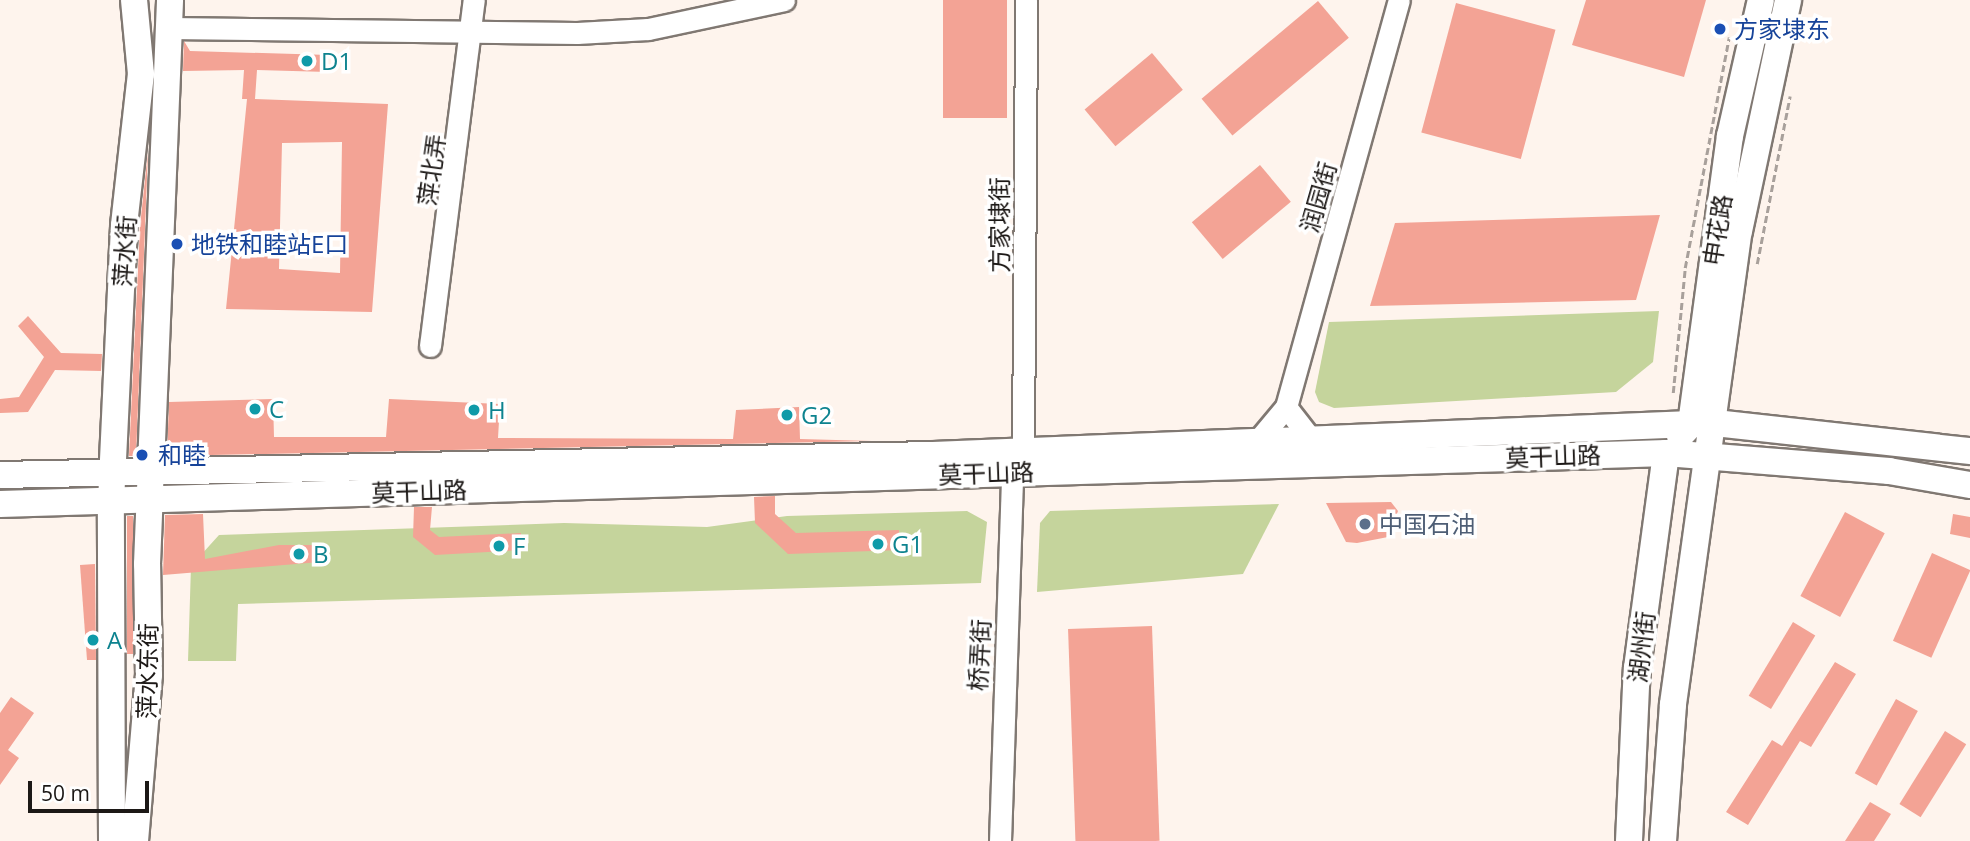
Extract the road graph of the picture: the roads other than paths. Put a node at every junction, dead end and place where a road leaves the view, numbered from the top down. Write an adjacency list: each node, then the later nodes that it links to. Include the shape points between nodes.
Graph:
1 (134, 0): 20 (main road, 萍水街, via 141,74 124,225)
2 (170, 0): 9 (main road, 萍水街)
3 (474, 0): 10 (street, 萍北弄)
4 (784, 0): 10 (street, via 648,29)
5 (1026, 0): 19 (street, 方家埭街)
6 (1399, 0): 12 (street, 润园街)
7 (1761, 0): 13 (main road, 申花路, via 1731,136)
8 (1787, 0): 13 (main road, 申花路, via 1748,172)
9 (169, 28): 10 (street); 21 (main road, 萍水街)
10 (475, 33): 11 (street, 萍北弄)
11 (430, 346)
12 (1286, 407): 14 (street); 15 (street, 润园街)
13 (1703, 424): 14 (main road, 莫干山路); 16 (main road, 莫干山路); 17 (main road); 18 (main road, 申花路)
14 (1309, 436): 15 (main road, 莫干山路)
15 (1260, 438): 19 (main road, 莫干山路)
16 (1970, 451)
17 (1666, 453): 18 (main road, 莫干山路); 19 (main road, 莫干山路); 30 (main road, 湖州街, via 1635,695)
18 (1711, 456): 23 (main road, 莫干山路); 31 (main road, 湖州街, via 1673,704)
19 (1018, 461): 21 (main road, 莫干山路); 24 (main road, 莫干山路); 29 (street, 桥弄街)
20 (112, 471): 21 (main road, 莫干山路); 22 (main road, 莫干山路); 25 (main road, 萍水街)
21 (152, 471): 24 (main road, 萍水街)
22 (0, 475)
23 (1970, 485)
24 (150, 500): 25 (main road, 莫干山路); 28 (main road, 萍水东街, via 149,675)
25 (111, 502): 26 (main road, 莫干山路); 27 (main road, 萍水东街)
26 (0, 504)
27 (111, 841)
28 (135, 841)
29 (1000, 841)
30 (1629, 841)
31 (1663, 841)

